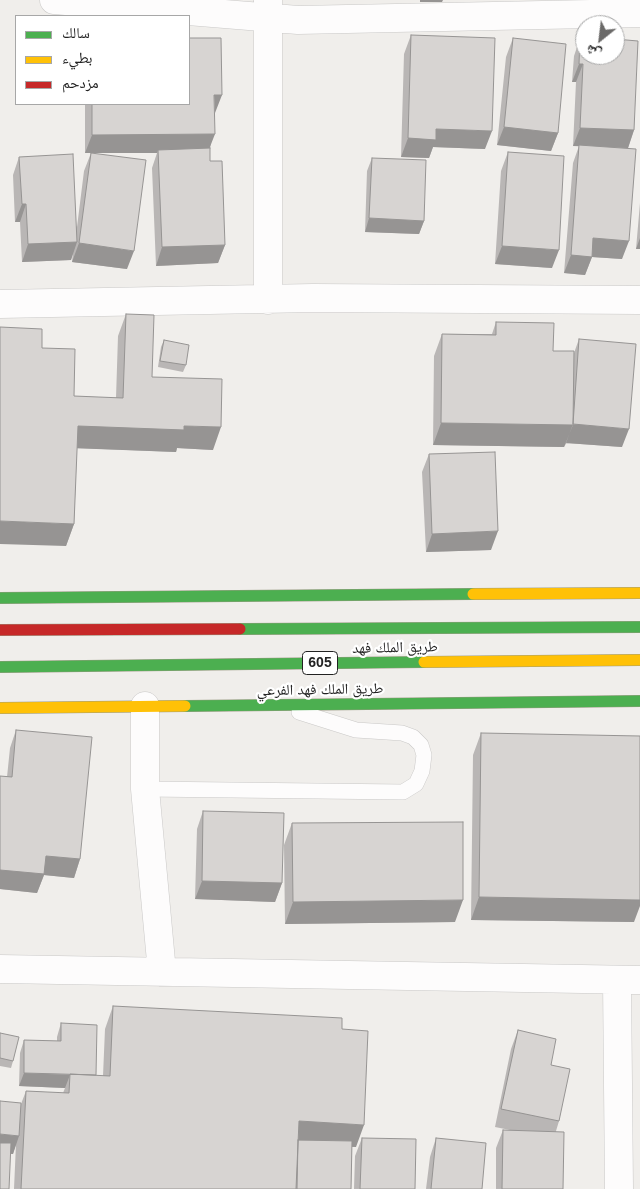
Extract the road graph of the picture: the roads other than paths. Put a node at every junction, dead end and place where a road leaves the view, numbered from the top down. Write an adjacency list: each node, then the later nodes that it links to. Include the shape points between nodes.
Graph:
1 (54, 0): 2 (street)
2 (268, 9): 3 (street, via 298,20); 4 (street)
3 (640, 14)
4 (268, 300): 5 (street); 6 (street)
5 (640, 300)
6 (0, 304)
7 (640, 592): 8 (main road)
8 (0, 598)
9 (640, 627): 10 (main road, طريق الملك فهد)
10 (0, 630)
11 (640, 660): 12 (main road, طريق الملك فهد / 605)
12 (0, 667)
13 (640, 701): 15 (main road, طريق الملك فهد الفرعي)
14 (145, 706): 15 (main road, طريق الملك فهد الفرعي); 16 (main road, طريق الملك فهد الفرعي); 17 (street)
15 (280, 706): 17 (lane, via 342,727 413,737 421,745 424,755 416,784 403,792)
16 (0, 708)
17 (144, 789): 19 (street)
18 (0, 969): 19 (street)
19 (162, 972): 20 (street)
20 (629, 980): 21 (street)
21 (619, 1189)

